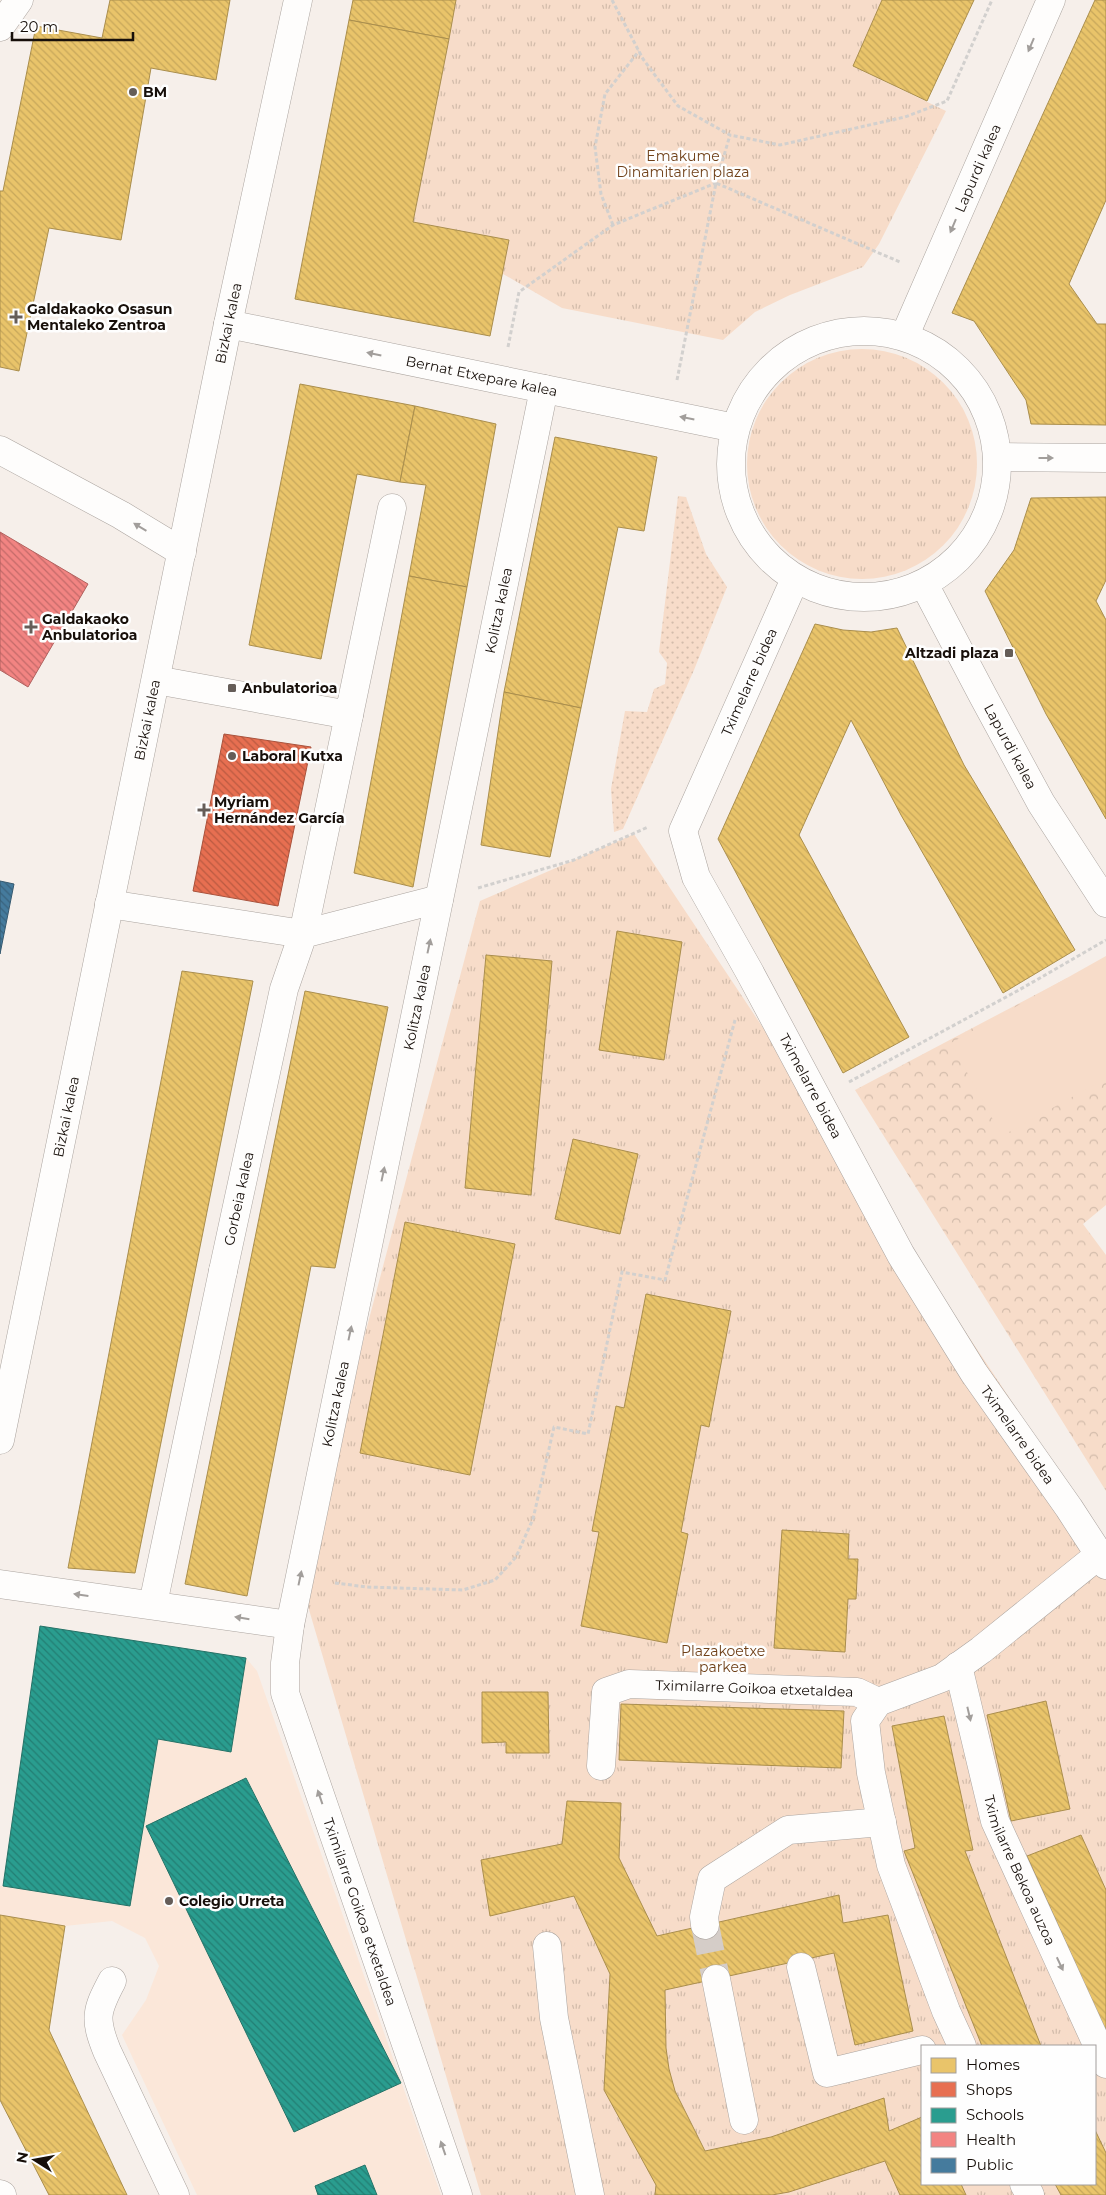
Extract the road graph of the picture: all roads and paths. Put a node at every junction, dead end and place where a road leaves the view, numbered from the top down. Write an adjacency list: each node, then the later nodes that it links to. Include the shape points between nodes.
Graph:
1 (19, 0): 6 (street)
2 (298, 0): 12 (street, Bizkai kalea)
3 (612, 0): 7 (path)
4 (992, 0): 8 (path, via 947,101 905,117 780,145)
5 (1051, 0): 11 (street, Lapurdi kalea, one-way to 11)
6 (0, 27)
7 (639, 51): 8 (path, via 678,106); 10 (path, via 605,94 595,147 601,194)
8 (730, 135): 9 (path)
9 (716, 183): 10 (path); 11 (path); 16 (path)
10 (613, 225): 14 (path, via 519,292)
11 (931, 276): 13 (street, Lapurdi kalea)
12 (228, 324): 15 (street, Bernat Etxepare kalea, one-way to 12); 22 (street, Bizkai kalea)
13 (905, 335): 17 (street, via 862,329 820,337 782,357 753,389); 19 (street, via 944,354 974,385 994,427)
14 (507, 353)
15 (544, 389): 16 (street, Bernat Etxepare kalea); 28 (street, Kolitza kalea)
16 (670, 415): 17 (street, Bernat Etxepare kalea, one-way to 16)
17 (735, 428): 23 (street, via 731,471 740,513 762,550)
18 (0, 450): 22 (street, one-way to 18)
19 (997, 457): 20 (street, one-way to 20); 24 (street, via 987,520 962,557)
20 (1106, 458)
21 (392, 508): 26 (street)
22 (182, 552): 25 (street, Bizkai kalea)
23 (795, 579): 24 (street, via 835,595 880,597); 27 (street, Tximelarre bidea)
24 (924, 584): 29 (street, Lapurdi kalea, via 1041,803)
25 (156, 680): 26 (street); 30 (street, Bizkai kalea)
26 (349, 715): 31 (street)
27 (683, 831): 28 (path, via 649,827 574,860); 33 (street, Tximelarre bidea, via 696,877)
28 (439, 899): 31 (street); 37 (street, Kolitza kalea, one-way to 28)
29 (1106, 903)
30 (109, 904): 31 (street); 35 (street, Bizkai kalea)
31 (303, 934): 39 (street, Gorbeia kalea, via 284,989)
32 (1106, 940): 34 (path)
33 (748, 971): 36 (street, Tximelarre bidea, via 901,1255 974,1373); 37 (path, via 665,1280 622,1272 588,1434 554,1427 533,1518 516,1557 495,1580 463,1590 368,1587)
34 (872, 1070)
35 (0, 1440)
36 (1102, 1560): 41 (street)
37 (300, 1579): 40 (street, Kolitza kalea)
38 (0, 1584): 39 (street, one-way to 38)
39 (153, 1604): 40 (street, one-way to 39)
40 (290, 1625): 55 (street, Tximilarre Goikoa etxetaldea, one-way to 40, via 285,1693)
41 (958, 1666): 42 (street, via 942,1678); 52 (street, Tximilarre Bekoa auzoa, one-way to 52, via 994,1821)
42 (878, 1702): 43 (street, Tximilarre Goikoa etxetaldea, via 858,1692 629,1684 606,1692); 44 (street, via 865,1721 871,1773)
43 (601, 1766)
44 (882, 1822): 45 (street, via 788,1830 712,1879); 50 (street, via 891,1865 946,2012)
45 (705, 1925)
46 (547, 1946): 56 (street, via 554,2018)
47 (801, 1967): 51 (street, via 827,2073)
48 (716, 1979): 53 (street)
49 (112, 1980): 54 (street, via 100,2004 98,2029)
50 (953, 2045)
51 (921, 2050)
52 (1106, 2064)
53 (744, 2120)
54 (175, 2195)
55 (458, 2195)
56 (590, 2195)

